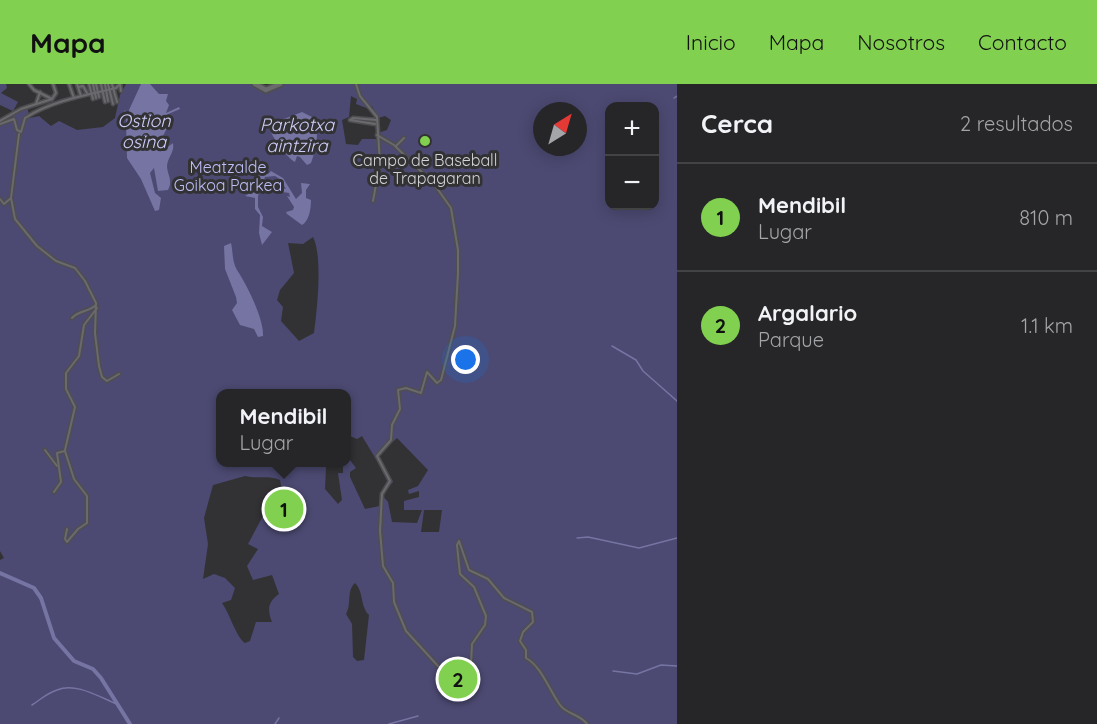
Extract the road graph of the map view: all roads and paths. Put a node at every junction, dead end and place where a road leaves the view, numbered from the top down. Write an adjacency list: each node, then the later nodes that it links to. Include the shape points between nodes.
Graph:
1 (29, 84): 13 (street)
2 (53, 84): 20 (street, via 56,93)
3 (69, 84): 18 (street)
4 (92, 84): 15 (street); 15 (street)
5 (106, 84): 11 (street); 11 (street)
6 (120, 84): 11 (street); 12 (street)
7 (278, 84): 9 (street, via 268,90)
8 (356, 84): 14 (street)
9 (256, 85)
10 (78, 86): 16 (street, via 84,86); 17 (street)
11 (108, 90): 15 (street); 21 (street); 22 (street)
12 (121, 91)
13 (40, 92): 20 (street); 23 (street)
14 (358, 92): 19 (street); 26 (street, via 375,111)
15 (95, 93): 15 (street, via 96,98); 16 (street)
16 (87, 94): 17 (street)
17 (81, 96): 18 (street)
18 (74, 98): 29 (street, via 26,117)
19 (354, 98)
20 (52, 99): 23 (street)
21 (107, 102)
22 (115, 103)
23 (35, 105): 24 (street)
24 (16, 113): 25 (street); 27 (street)
25 (14, 119): 27 (street); 29 (street)
26 (377, 120): 28 (street); 28 (street, via 350,120)
27 (0, 123)
28 (376, 124): 30 (street)
29 (19, 132): 33 (street)
30 (377, 135): 32 (street); 35 (street, via 380,163)
31 (404, 138): 32 (street)
32 (396, 146): 44 (street, via 448,202 458,254 455,326 441,381 436,382 427,372 421,393 406,388 398,390 400,409 392,425 391,440 376,456 390,481 381,501 383,566 393,583 394,602 406,632 446,673 460,676 468,670 473,658 472,644 485,625 486,616 474,587 460,574 459,541 469,570 485,576 504,598 532,612 533,622 520,640 526,658 535,664 562,708)
33 (11, 198): 34 (street, via 4,204); 36 (street, via 17,222 46,254 75,268 86,281)
34 (0, 199)
35 (373, 201)
36 (97, 307): 37 (street); 38 (street, via 95,333 101,374 107,381); 40 (street, via 84,325 79,356 66,373 66,390 75,410)
37 (72, 318)
38 (119, 375)
39 (45, 450): 41 (street)
40 (65, 451): 41 (street, via 58,452); 43 (street, via 74,479 87,498 87,524 80,526 67,542)
41 (57, 466): 42 (street, via 61,482)
42 (54, 492)
43 (67, 529)
44 (587, 724)

